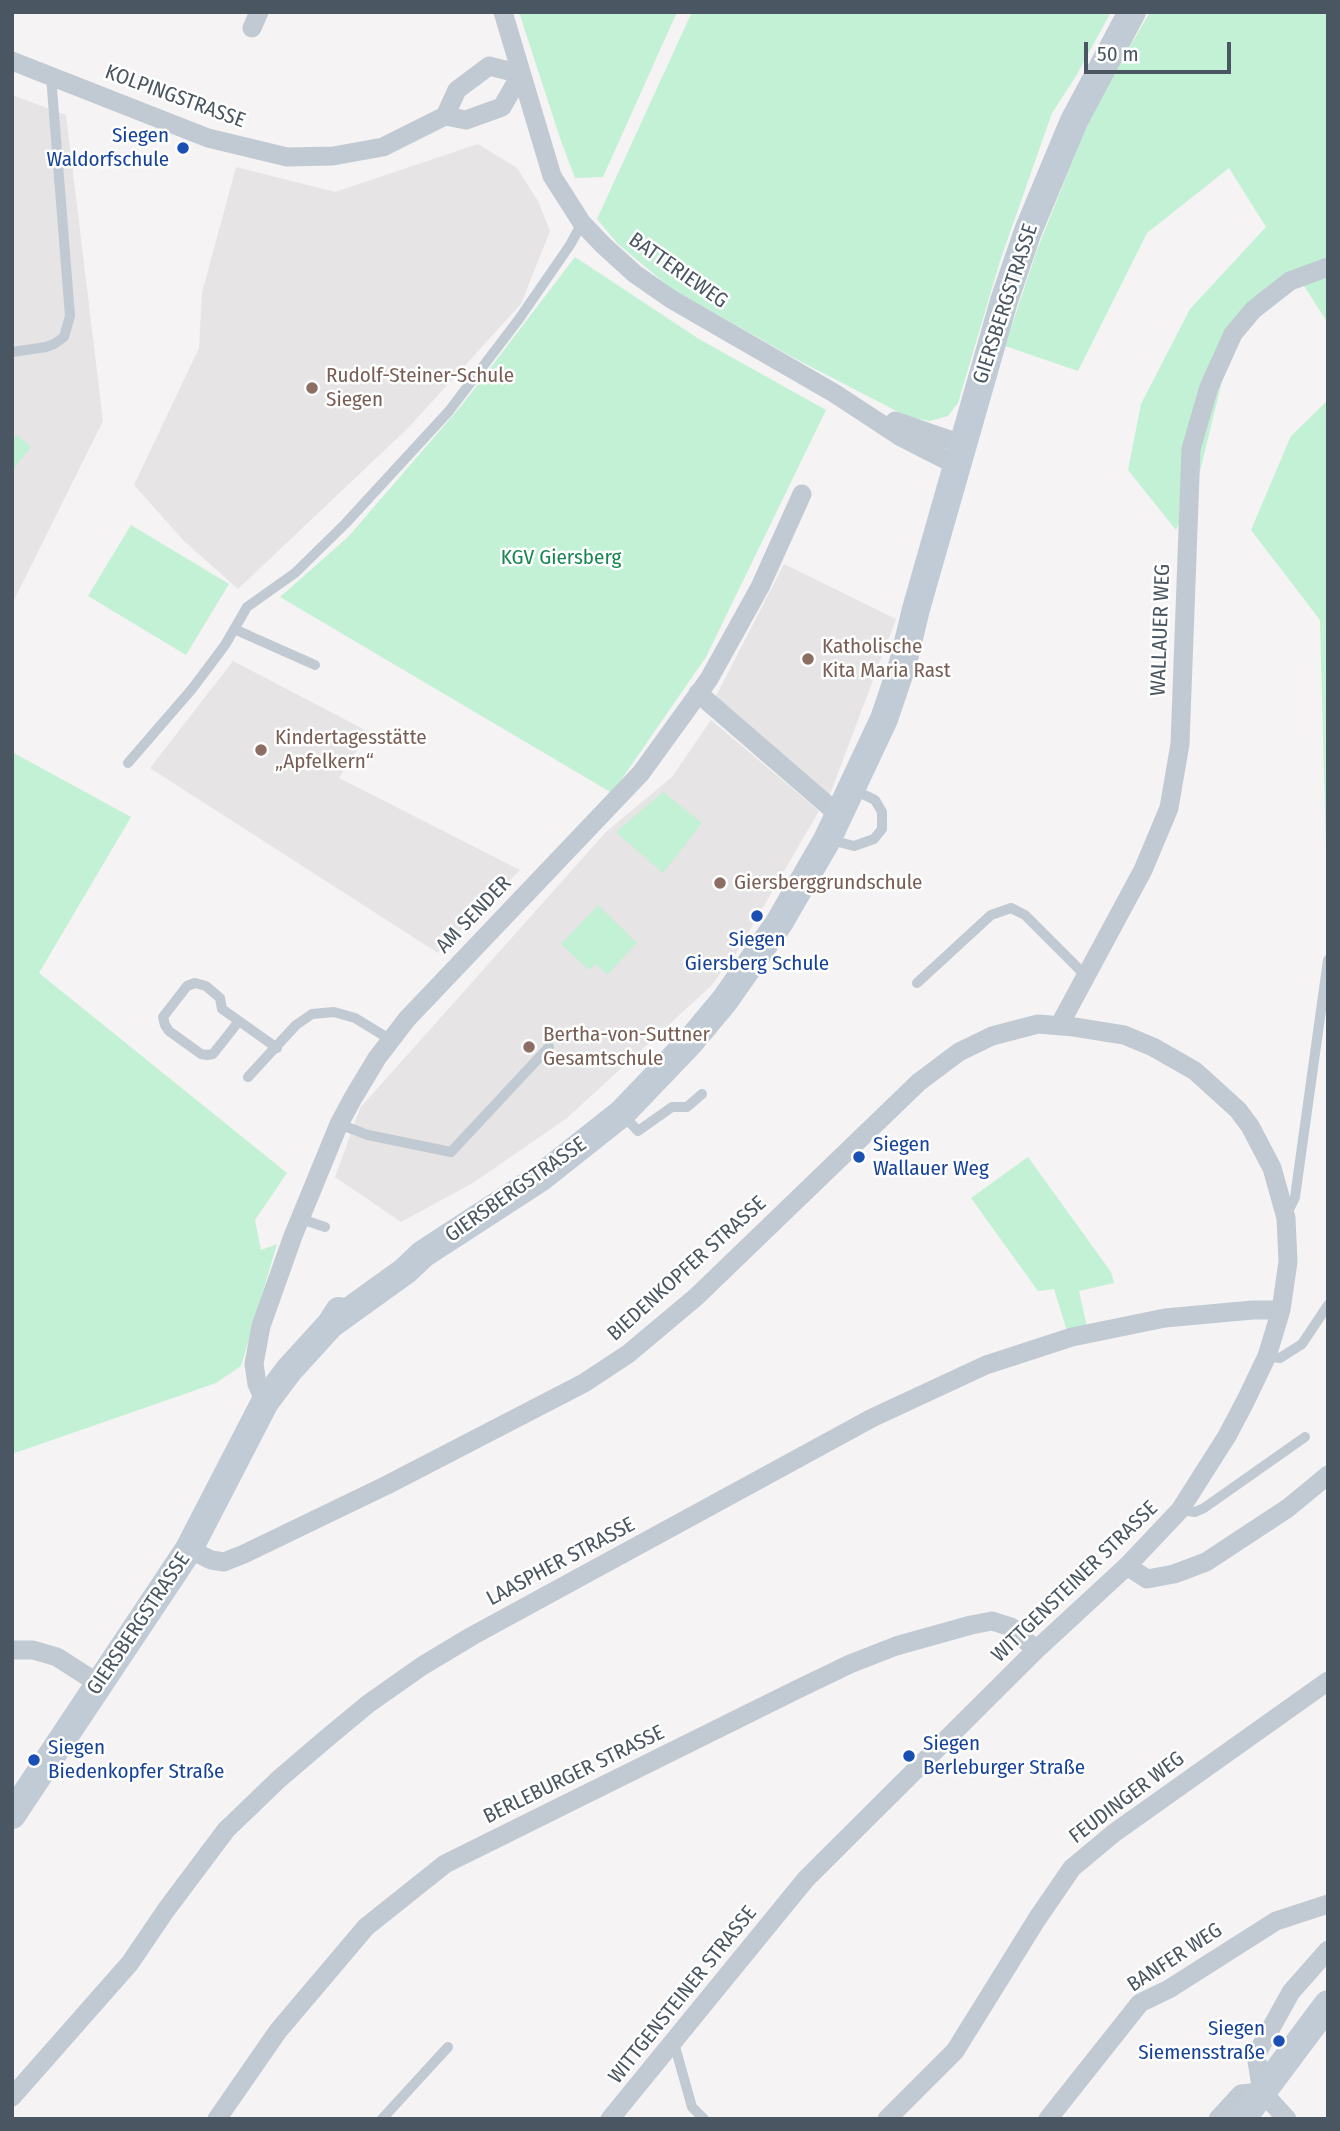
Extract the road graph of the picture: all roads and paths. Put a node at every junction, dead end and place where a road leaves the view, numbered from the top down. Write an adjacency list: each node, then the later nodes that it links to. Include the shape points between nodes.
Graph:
1 (503, 12): 4 (street, BATTERIEWEG)
2 (1132, 12): 10 (street, GIERSBERGSTRASSE, via 1048,178 1004,300)
3 (12, 61): 5 (street, KOLPINGSTRASSE)
4 (521, 74): 6 (street, KOLPINGSTRASSE, via 502,107 466,120); 6 (street, via 489,66 457,90); 7 (street, BATTERIEWEG, via 552,176)
5 (51, 75): 6 (street, KOLPINGSTRASSE, via 208,138 287,157 333,156 383,147); 9 (lane, via 70,316 64,337 54,344)
6 (444, 116)
7 (582, 223): 10 (street, BATTERIEWEG, via 635,274 671,299 901,436); 12 (lane, via 519,319 449,411 315,554 247,607)
8 (1328, 267): 19 (street, WALLAUER WEG, via 1290,281 1254,310 1233,334 1209,387 1191,449 1180,744 1174,786 1159,836)
9 (12, 352)
10 (961, 456): 16 (street, GIERSBERGSTRASSE, via 916,609 886,659 878,684 870,749)
11 (802, 494): 14 (street, AM SENDER, via 760,587)
12 (234, 629): 13 (lane); 15 (lane, via 192,689)
13 (315, 665)
14 (698, 693): 17 (street); 23 (street, AM SENDER, via 641,774)
15 (128, 763)
16 (852, 789): 17 (street, GIERSBERGSTRASSE); 17 (lane, via 874,800 882,812 882,829 874,839 854,845)
17 (833, 827): 28 (street, GIERSBERGSTRASSE, via 772,934 733,990)
18 (1328, 960): 30 (lane, via 1295,1197)
19 (1086, 976): 20 (lane, via 1025,915 1011,908 991,915); 22 (street, WALLAUER WEG)
20 (917, 984)
21 (239, 1021): 21 (lane, via 222,1009 220,998 206,986 195,984 187,986 163,1017 169,1031 207,1055 213,1054); 25 (lane)
22 (1066, 1026): 30 (street, WITTGENSTEINER STRASSE, via 1124,1035 1195,1071 1238,1110 1264,1150); 40 (street, BIEDENKOPFER STRASSE, via 1038,1024 992,1036 959,1052 919,1082 696,1297 628,1354 584,1383 244,1554 224,1562)
23 (391, 1040): 25 (lane, via 355,1018 334,1012 312,1014); 29 (street, AM SENDER)
24 (549, 1047): 29 (lane, via 452,1152 368,1135)
25 (277, 1048): 26 (lane)
26 (248, 1077)
27 (702, 1094): 28 (lane, via 687,1107 672,1107 638,1131)
28 (622, 1113): 36 (street, GIERSBERGSTRASSE, via 540,1178 423,1254 391,1263 368,1277 352,1290 330,1325)
29 (340, 1124): 31 (street, AM SENDER)
30 (1286, 1217): 34 (street, WITTGENSTEINER STRASSE, via 1288,1262)
31 (301, 1219): 32 (lane); 36 (street, AM SENDER, via 256,1346 257,1384)
32 (325, 1227)
33 (1328, 1306): 35 (lane, via 1302,1344 1280,1358)
34 (1281, 1310): 35 (street, WITTGENSTEINER STRASSE); 53 (street, LAASPHER STRASSE, via 1164,1318 1072,1337 986,1365 872,1418 422,1666 327,1738 226,1830 130,1963)
35 (1267, 1356): 39 (street, WITTGENSTEINER STRASSE, via 1227,1436)
36 (265, 1402): 40 (street, GIERSBERGSTRASSE)
37 (1305, 1437): 39 (lane, via 1204,1508)
38 (1328, 1475): 41 (street, via 1289,1508 1206,1562 1147,1579)
39 (1181, 1510): 41 (street, WITTGENSTEINER STRASSE)
40 (189, 1549): 45 (street, GIERSBERGSTRASSE)
41 (1127, 1566): 43 (street, WITTGENSTEINER STRASSE)
42 (12, 1650): 45 (street, via 57,1657)
43 (1036, 1650): 50 (street, WITTGENSTEINER STRASSE, via 806,1879); 54 (street, BERLEBURGER STRASSE, via 1011,1628 992,1621 897,1646 850,1664 444,1864 366,1927 278,2031)
44 (1328, 1681): 58 (street, FEUDINGER WEG, via 1072,1868 954,2051)
45 (99, 1684): 46 (street, GIERSBERGSTRASSE)
46 (12, 1815)
47 (1328, 1904): 59 (street, BANFER WEG, via 1276,1921 1140,2003)
48 (1328, 1950): 52 (street, via 1291,1993 1255,2055)
49 (1328, 2004): 52 (street)
50 (674, 2043): 56 (street, WITTGENSTEINER STRASSE); 57 (lane, via 692,2107)
51 (448, 2047): 55 (lane)
52 (1268, 2084): 60 (street, via 1241,2094); 61 (street); 62 (street)
53 (12, 2098)
54 (216, 2119)
55 (382, 2119)
56 (610, 2119)
57 (704, 2119)
58 (887, 2119)
59 (1048, 2119)
60 (1218, 2119)
61 (1242, 2119)
62 (1287, 2119)

